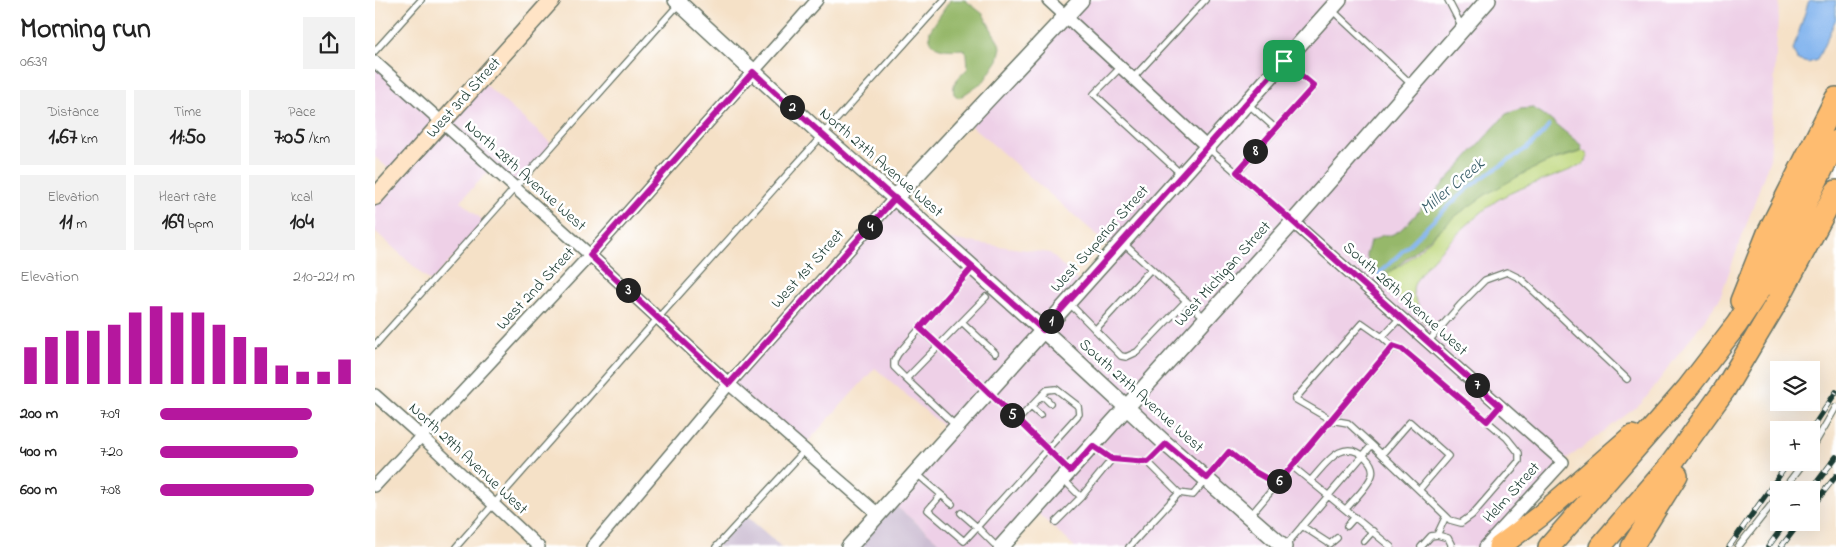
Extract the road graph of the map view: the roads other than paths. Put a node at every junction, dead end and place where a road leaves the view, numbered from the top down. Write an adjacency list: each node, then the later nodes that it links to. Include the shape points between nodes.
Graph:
1 (421, 0): 14 (lane)
2 (552, 0): 23 (main road, West 3rd Street)
3 (817, 0): 18 (street, West 2nd Street)
4 (944, 0): 25 (lane)
5 (1048, 0): 12 (street)
6 (1081, 0): 12 (street, West 1st Street)
7 (1205, 0): 19 (lane)
8 (1448, 0): 13 (lane)
9 (1488, 0): 13 (street, West Michigan Street)
10 (680, 1): 18 (street, North 27th Avenue West); 30 (lane)
11 (1335, 4): 15 (street, West Superior Street); 20 (lane)
12 (1066, 16): 17 (street); 33 (street, West 1st Street)
13 (1462, 28): 20 (street, West Michigan Street)
14 (375, 51)
15 (1284, 61): 22 (street, West Superior Street); 24 (lane, via 1314,86)
16 (375, 62): 23 (street, North 28th Avenue West)
17 (1121, 67): 19 (street); 29 (lane, via 1094,94)
18 (753, 72): 25 (street, North 27th Avenue West); 36 (street, West 2nd Street)
19 (1132, 79): 27 (street)
20 (1412, 85): 34 (street, West Michigan Street)
21 (1836, 98): 50 (highway, via 1768,233)
22 (1247, 103): 24 (lane); 27 (street, West Superior Street)
23 (442, 123): 30 (street, North 28th Avenue West); 32 (main road, West 3rd Street)
24 (1275, 128): 28 (lane)
25 (823, 135): 33 (street, North 27th Avenue West); 42 (lane)
26 (1836, 141): 50 (highway, via 1776,264)
27 (1207, 147): 28 (lane); 29 (street, West Superior Street)
28 (1237, 172): 34 (lane)
29 (1183, 175): 35 (street, West Superior Street)
30 (515, 188): 36 (street, North 28th Avenue West); 52 (lane)
31 (1836, 191): 66 (highway, via 1778,300)
32 (375, 197)
33 (895, 198): 37 (street, North 27th Avenue West); 58 (street, West 1st Street)
34 (1293, 222): 43 (street, South 26th Avenue West); 44 (street, West Michigan Street)
35 (1121, 242): 38 (lane); 40 (street, West Superior Street)
36 (590, 255): 42 (street, North 28th Avenue West); 79 (street, West 2nd Street)
37 (972, 268): 46 (lane); 47 (street, North 27th Avenue West)
38 (1151, 269): 41 (lane); 48 (lane)
39 (986, 297): 45 (lane)
40 (1067, 301): 47 (street, West Superior Street); 48 (lane)
41 (1186, 301): 44 (lane); 48 (lane, via 1132,355 1121,356)
42 (658, 318): 58 (street, North 28th Avenue West); 103 (lane)
43 (1401, 318): 49 (lane); 51 (street, South 26th Avenue West)
44 (1206, 319): 68 (street, West Michigan Street)
45 (962, 322): 53 (lane); 55 (lane)
46 (920, 328): 53 (lane); 56 (lane, via 894,360 894,367)
47 (1043, 330): 60 (street, West Superior Street); 68 (street, South 27th Avenue West)
48 (1095, 330)
49 (1382, 337): 54 (lane); 72 (lane, via 1362,322 1295,399)
50 (1726, 338): 59 (highway)
51 (1428, 342): 57 (lane, via 1485,280 1507,272 1521,279); 64 (street, South 26th Avenue West)
52 (375, 345)
53 (939, 346): 56 (lane); 60 (lane)
54 (1393, 346): 72 (lane); 73 (lane, via 1402,349)
55 (995, 353)
56 (906, 379): 75 (lane)
57 (1627, 380)
58 (729, 384): 83 (street, North 28th Avenue West); 122 (street, West 1st Street)
59 (1687, 389): 132 (highway, via 1540,516); 133 (highway)
60 (987, 391): 71 (lane); 75 (street, West Superior Street)
61 (375, 395): 79 (street, North 29th Avenue West)
62 (1042, 395): 63 (lane); 65 (lane); 74 (lane, via 1047,390 1056,389 1078,406 1079,414)
63 (1050, 403)
64 (1500, 406): 73 (lane); 89 (street, South 26th Avenue West)
65 (1031, 407): 69 (lane); 71 (lane)
66 (1712, 407): 134 (highway, via 1671,464); 135 (highway, via 1699,442)
67 (1836, 407): 78 (lane)
68 (1127, 408): 80 (street, South 27th Avenue West); 82 (street, West Michigan Street)
69 (1040, 415)
70 (1065, 417): 74 (lane)
71 (1018, 420): 84 (lane)
72 (1331, 420): 81 (lane, via 1348,423); 90 (lane)
73 (1487, 421): 109 (lane, via 1519,453 1519,461 1472,515 1461,522)
74 (1072, 423): 77 (lane)
75 (956, 426): 91 (street, West Superior Street)
76 (1055, 429): 77 (lane)
77 (1061, 434): 84 (lane)
78 (1820, 435)
79 (421, 436): 96 (street, West 2nd Street); 103 (street, North 29th Avenue West)
80 (1166, 444): 88 (lane); 93 (street, South 27th Avenue West)
81 (1372, 445): 85 (lane); 86 (lane)
82 (1093, 446): 87 (lane); 92 (street, West Michigan Street)
83 (806, 450): 107 (street, North 28th Avenue West); 123 (lane)
84 (1048, 450): 92 (lane); 114 (lane)
85 (1382, 454): 97 (lane); 97 (lane, via 1410,422 1448,456)
86 (1363, 455): 94 (lane, via 1350,450 1335,454); 100 (lane); 105 (lane, via 1373,469 1371,476)
87 (1112, 459): 88 (lane); 101 (lane)
88 (1148, 462): 98 (lane)
89 (1563, 462): 131 (street, Helm Street)
90 (1292, 466): 94 (lane); 95 (lane)
91 (915, 472): 99 (lane); 107 (street, West Superior Street)
92 (1066, 475): 101 (lane); 125 (street, West Michigan Street)
93 (1207, 478): 95 (lane, via 1229,452); 98 (lane, via 1193,495); 108 (street, South 27th Avenue West)
94 (1311, 480): 100 (lane)
95 (1277, 484): 108 (lane)
96 (375, 486)
97 (1419, 490): 109 (lane)
98 (1179, 493): 126 (lane)
99 (941, 495): 102 (lane); 114 (lane, via 928,510 964,542)
100 (1329, 495): 105 (lane); 112 (lane)
101 (1081, 497): 111 (lane)
102 (952, 504)
103 (494, 505): 120 (lane); 121 (street, North 29th Avenue West)
104 (1770, 506): 136 (lane)
105 (1346, 509): 110 (lane)
106 (961, 513): 114 (lane)
107 (878, 514): 124 (street, West Superior Street)
108 (1250, 516): 127 (street, South 27th Avenue West)
109 (1446, 516): 116 (lane)
110 (1355, 517): 113 (lane); 115 (lane)
111 (1056, 522)
112 (1302, 526): 119 (lane); 127 (lane)
113 (1347, 526)
114 (977, 527): 125 (lane)
115 (1373, 531): 118 (lane); 128 (lane)
116 (1437, 534): 129 (lane); 130 (lane, via 1448,538)
117 (1337, 538): 119 (lane)
118 (1364, 541)
119 (1332, 546)
120 (456, 547)
121 (539, 547)
122 (592, 547)
123 (716, 547)
124 (849, 547)
125 (999, 547)
126 (1129, 547)
127 (1284, 547)
128 (1391, 547)
129 (1421, 547)
130 (1451, 547)
131 (1485, 547)
132 (1499, 547)
133 (1549, 547)
134 (1601, 547)
135 (1633, 547)
136 (1738, 547)

